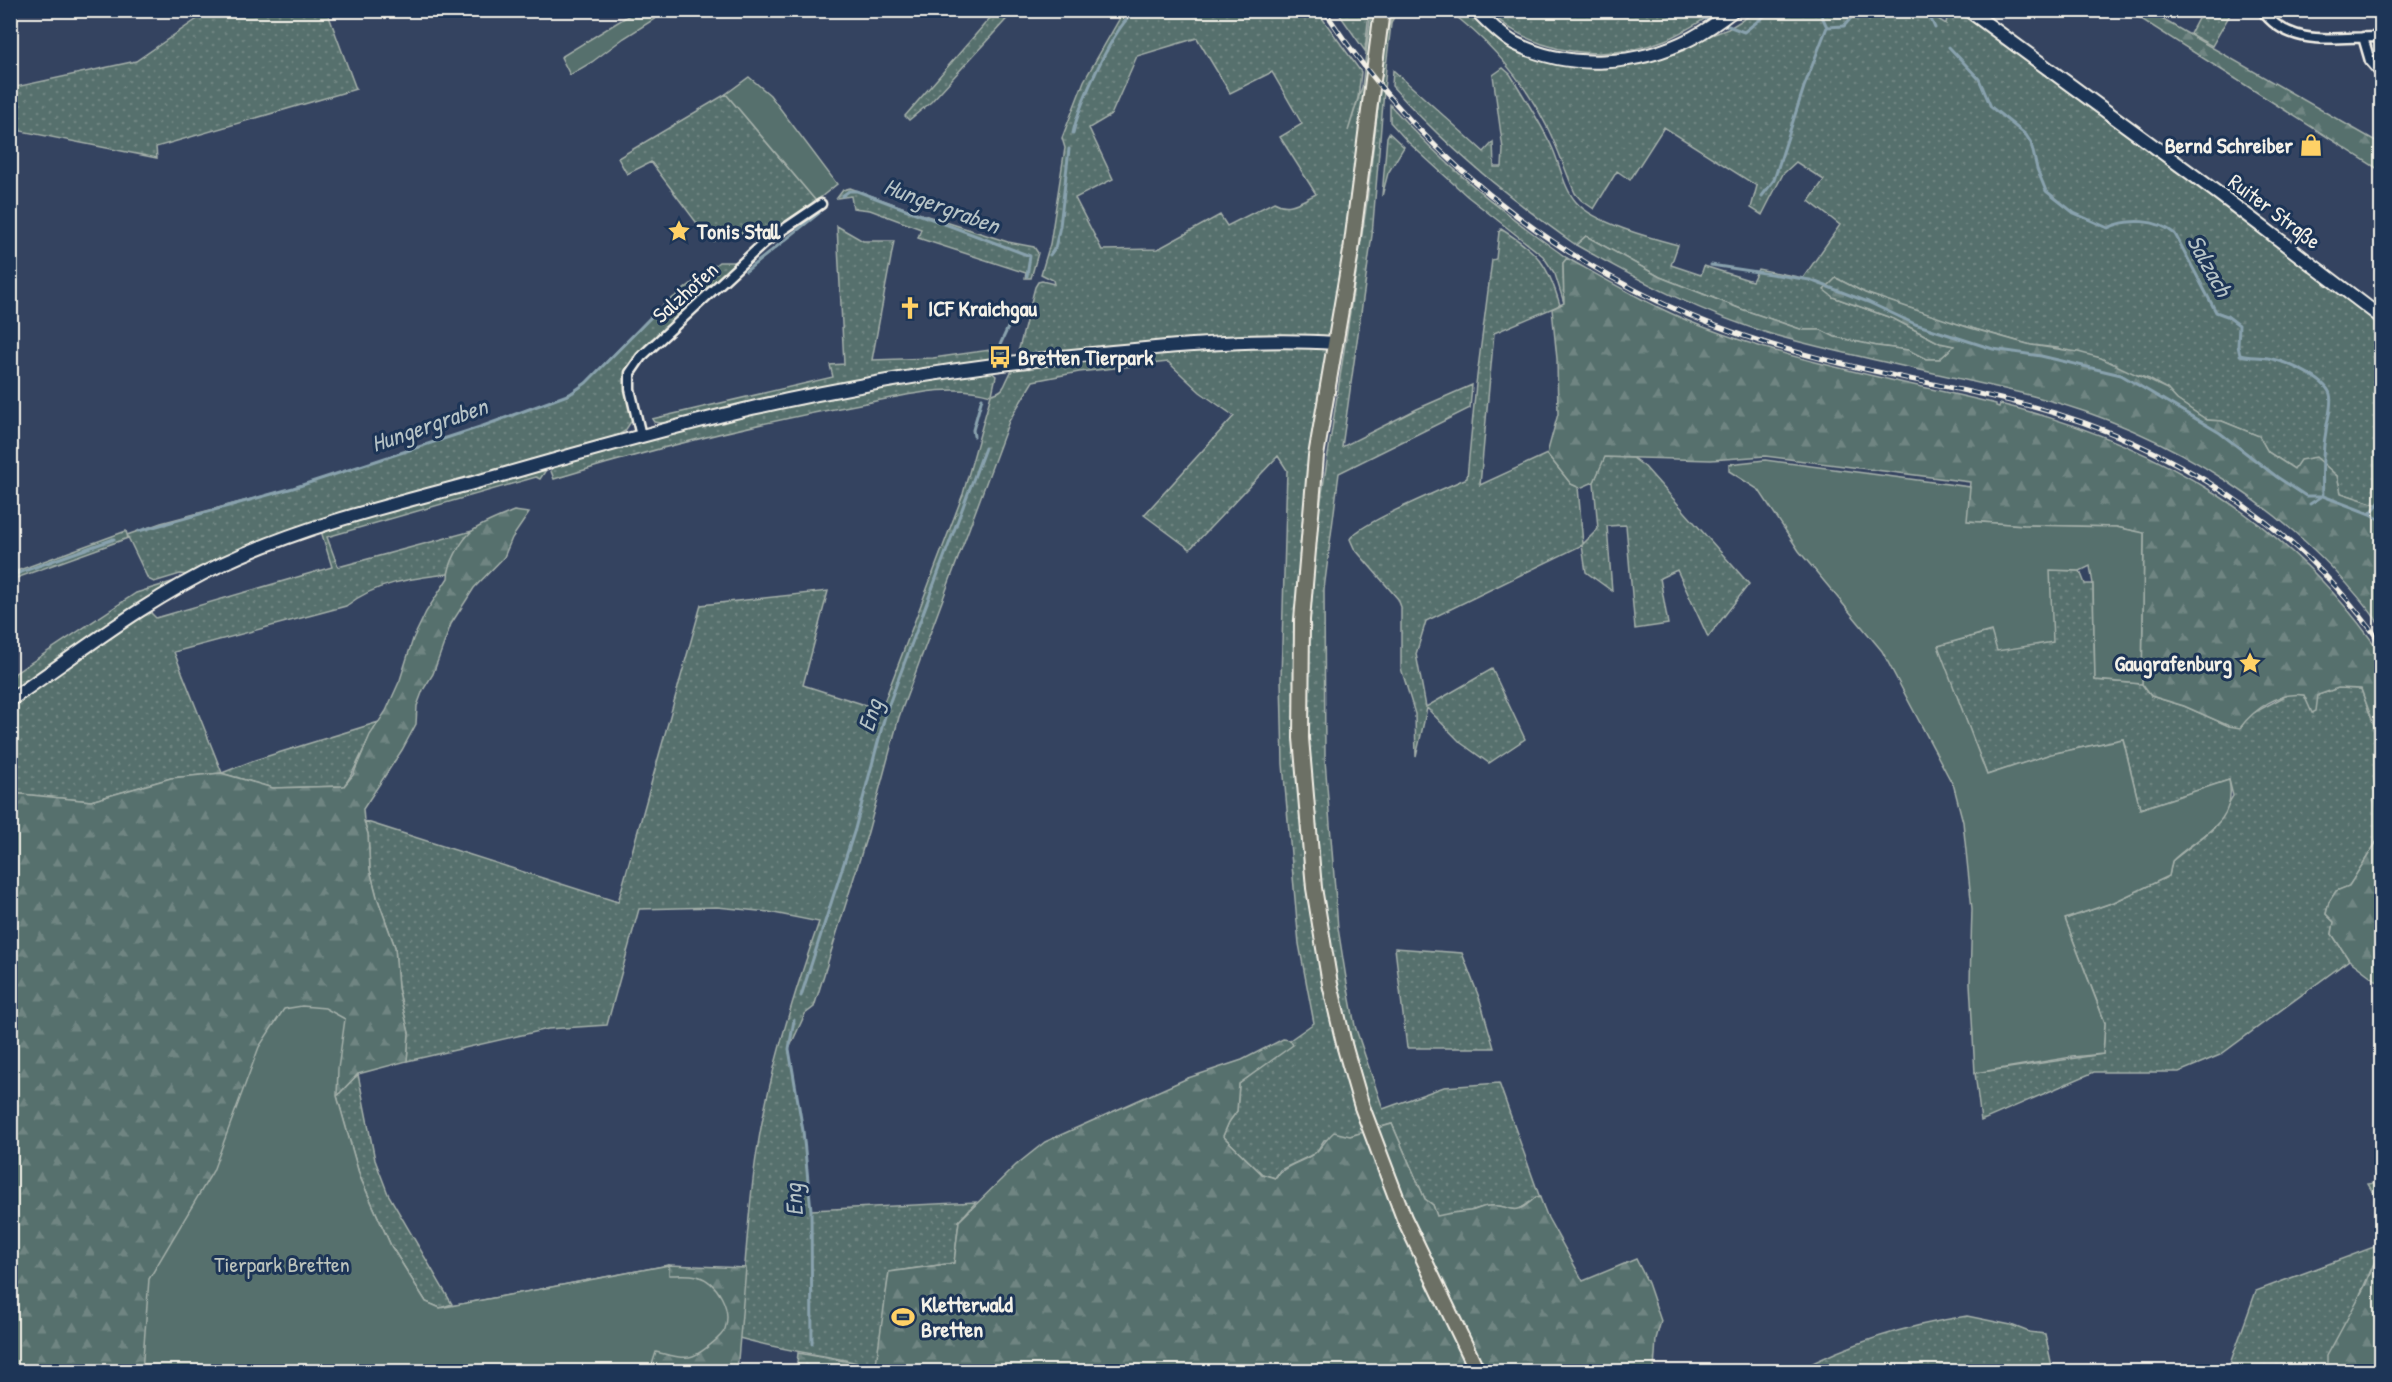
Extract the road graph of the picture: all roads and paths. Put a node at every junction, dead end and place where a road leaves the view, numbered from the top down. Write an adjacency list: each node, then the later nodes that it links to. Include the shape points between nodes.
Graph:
1 (1476, 10): 5 (street, via 1513,42 1554,57 1604,62 1647,55 1682,43)
2 (1968, 10): 10 (street, Ruiter Straße)
3 (2262, 10): 6 (street, via 2274,25 2297,37)
4 (1383, 13): 11 (main road)
5 (1730, 13)
6 (2363, 37): 7 (street); 8 (street, via 2370,62)
7 (2382, 37)
8 (2382, 75)
9 (821, 204): 12 (street, Salzhofen, via 765,242 640,357 630,373 630,389)
10 (2382, 318)
11 (1335, 343): 12 (street, via 1194,345 1007,363 844,390); 14 (main road, via 1316,456 1302,620 1301,738 1314,888 1330,984 1362,1107 1404,1218)
12 (642, 436): 13 (street, via 322,525 257,549 188,582 136,613)
13 (10, 700)
14 (1478, 1371)

